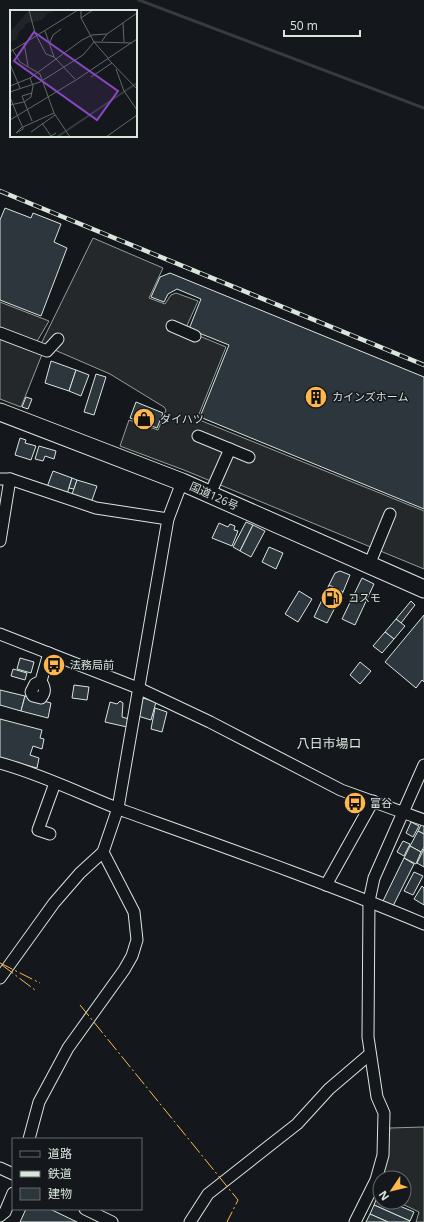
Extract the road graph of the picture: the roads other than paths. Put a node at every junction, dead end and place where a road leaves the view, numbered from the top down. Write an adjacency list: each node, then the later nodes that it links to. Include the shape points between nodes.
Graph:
1 (172, 326): 3 (street)
2 (0, 333): 4 (street, via 47,351)
3 (195, 336)
4 (58, 339)
5 (0, 412): 10 (highway, 国道126号)
6 (198, 436): 7 (street)
7 (230, 449): 8 (street); 11 (street)
8 (249, 457)
9 (5, 479): 13 (street, via 96,508); 14 (street)
10 (182, 482): 11 (highway, 国道126号); 13 (street)
11 (210, 494): 15 (highway, 国道126号)
12 (390, 514): 15 (street)
13 (168, 519): 20 (street)
14 (0, 542)
15 (369, 565): 16 (highway, 国道126号)
16 (424, 589)
17 (0, 634): 18 (street)
18 (49, 653): 19 (street); 20 (street)
19 (41, 681)
20 (138, 688): 24 (street, via 341,790); 25 (street)
21 (0, 763): 23 (street)
22 (424, 765): 26 (street)
23 (55, 783): 25 (street); 28 (street, via 38,830)
24 (373, 801): 26 (street); 30 (street)
25 (118, 808): 29 (street); 30 (street)
26 (402, 811): 27 (street); 31 (street, via 374,878)
27 (424, 820)
28 (50, 834)
29 (103, 852): 33 (street, via 80,873 54,903); 35 (street, via 134,912 136,940 132,956 68,1048 39,1102)
30 (326, 884): 31 (street)
31 (369, 901): 32 (street); 34 (street)
32 (424, 924)
33 (0, 978)
34 (370, 1054): 42 (street, via 329,1089 297,1124 208,1194); 43 (street, via 377,1097 384,1113 383,1155 376,1180)
35 (29, 1138)
36 (0, 1168): 37 (street)
37 (12, 1174)
38 (12, 1195): 40 (street, via 5,1212)
39 (87, 1210): 41 (street)
40 (0, 1216)
41 (112, 1222)
42 (190, 1222)
43 (355, 1222)

